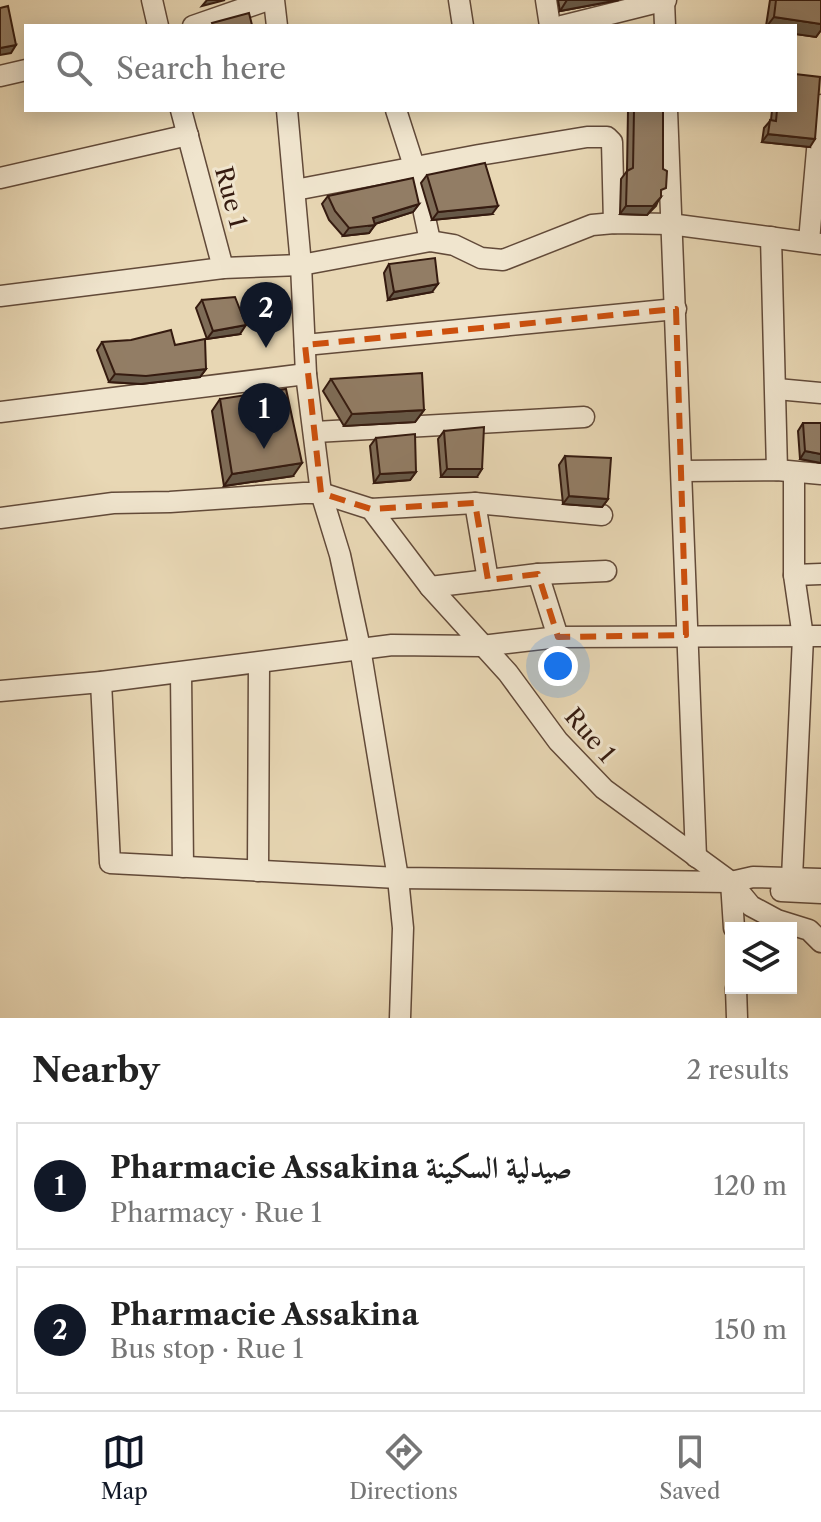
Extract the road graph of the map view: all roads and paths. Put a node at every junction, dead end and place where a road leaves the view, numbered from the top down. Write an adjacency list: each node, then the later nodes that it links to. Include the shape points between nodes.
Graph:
1 (152, 0): 7 (street)
2 (271, 0): 8 (street); 9 (street)
3 (459, 0): 10 (street)
4 (546, 0): 11 (street)
5 (665, 0): 6 (street); 13 (street)
6 (634, 4): 12 (street)
7 (158, 24)
8 (199, 24)
9 (277, 24)
10 (463, 24)
11 (550, 24)
12 (569, 24)
13 (665, 24)
14 (24, 70): 15 (street)
15 (0, 76)
16 (821, 105): 29 (street)
17 (182, 112): 21 (street, Rue 1)
18 (287, 112): 24 (street)
19 (397, 112): 22 (street)
20 (667, 112): 26 (street)
21 (188, 135): 23 (street); 31 (street, Rue 1)
22 (414, 166): 24 (street); 25 (street, via 607,137 613,153); 28 (street)
23 (0, 178)
24 (295, 190): 30 (street)
25 (614, 223): 26 (street); 28 (street, via 592,225 503,260)
26 (670, 224): 27 (street); 33 (street)
27 (771, 237): 29 (street); 36 (street)
28 (430, 241): 30 (street)
29 (815, 242)
30 (301, 265): 31 (street); 34 (street)
31 (223, 268): 32 (street)
32 (0, 296)
33 (676, 309): 34 (street); 41 (street)
34 (305, 345): 35 (street)
35 (306, 374): 38 (street); 40 (street)
36 (777, 389): 37 (street); 42 (street)
37 (821, 393)
38 (0, 412)
39 (584, 417): 40 (street)
40 (315, 432): 44 (street)
41 (682, 471): 42 (street); 55 (street)
42 (786, 471): 43 (street); 52 (street)
43 (821, 474)
44 (321, 493): 46 (street); 48 (street, via 113,503); 59 (street)
45 (475, 503): 46 (street); 47 (street); 53 (street)
46 (371, 509): 54 (street, Rue 1)
47 (602, 515)
48 (0, 518)
49 (606, 571): 50 (street)
50 (538, 574): 53 (street); 57 (street)
51 (821, 574): 52 (street)
52 (794, 575): 56 (street)
53 (488, 580): 54 (street)
54 (430, 587): 58 (street, Rue 1)
55 (686, 635): 56 (street); 57 (street); 64 (street)
56 (812, 636): 68 (street)
57 (558, 637): 58 (street)
58 (482, 646): 59 (street); 64 (street, Rue 1, via 604,789)
59 (360, 648): 60 (street); 67 (street)
60 (259, 663): 61 (street); 66 (street)
61 (181, 673): 62 (street); 65 (street)
62 (101, 682): 63 (street); 65 (street, via 110,863)
63 (0, 691)
64 (696, 857): 70 (street, Rue 1)
65 (183, 867): 66 (street)
66 (258, 871): 67 (street)
67 (398, 878): 70 (street); 75 (street, via 403,928)
68 (792, 878): 69 (street); 70 (street, via 745,877)
69 (821, 879)
70 (731, 882): 71 (street, via 751,890); 72 (street); 73 (street, Rue 1, via 751,906 809,930)
71 (821, 893)
72 (734, 922)
73 (821, 942)
74 (736, 994): 76 (street)
75 (400, 1018)
76 (737, 1018)

